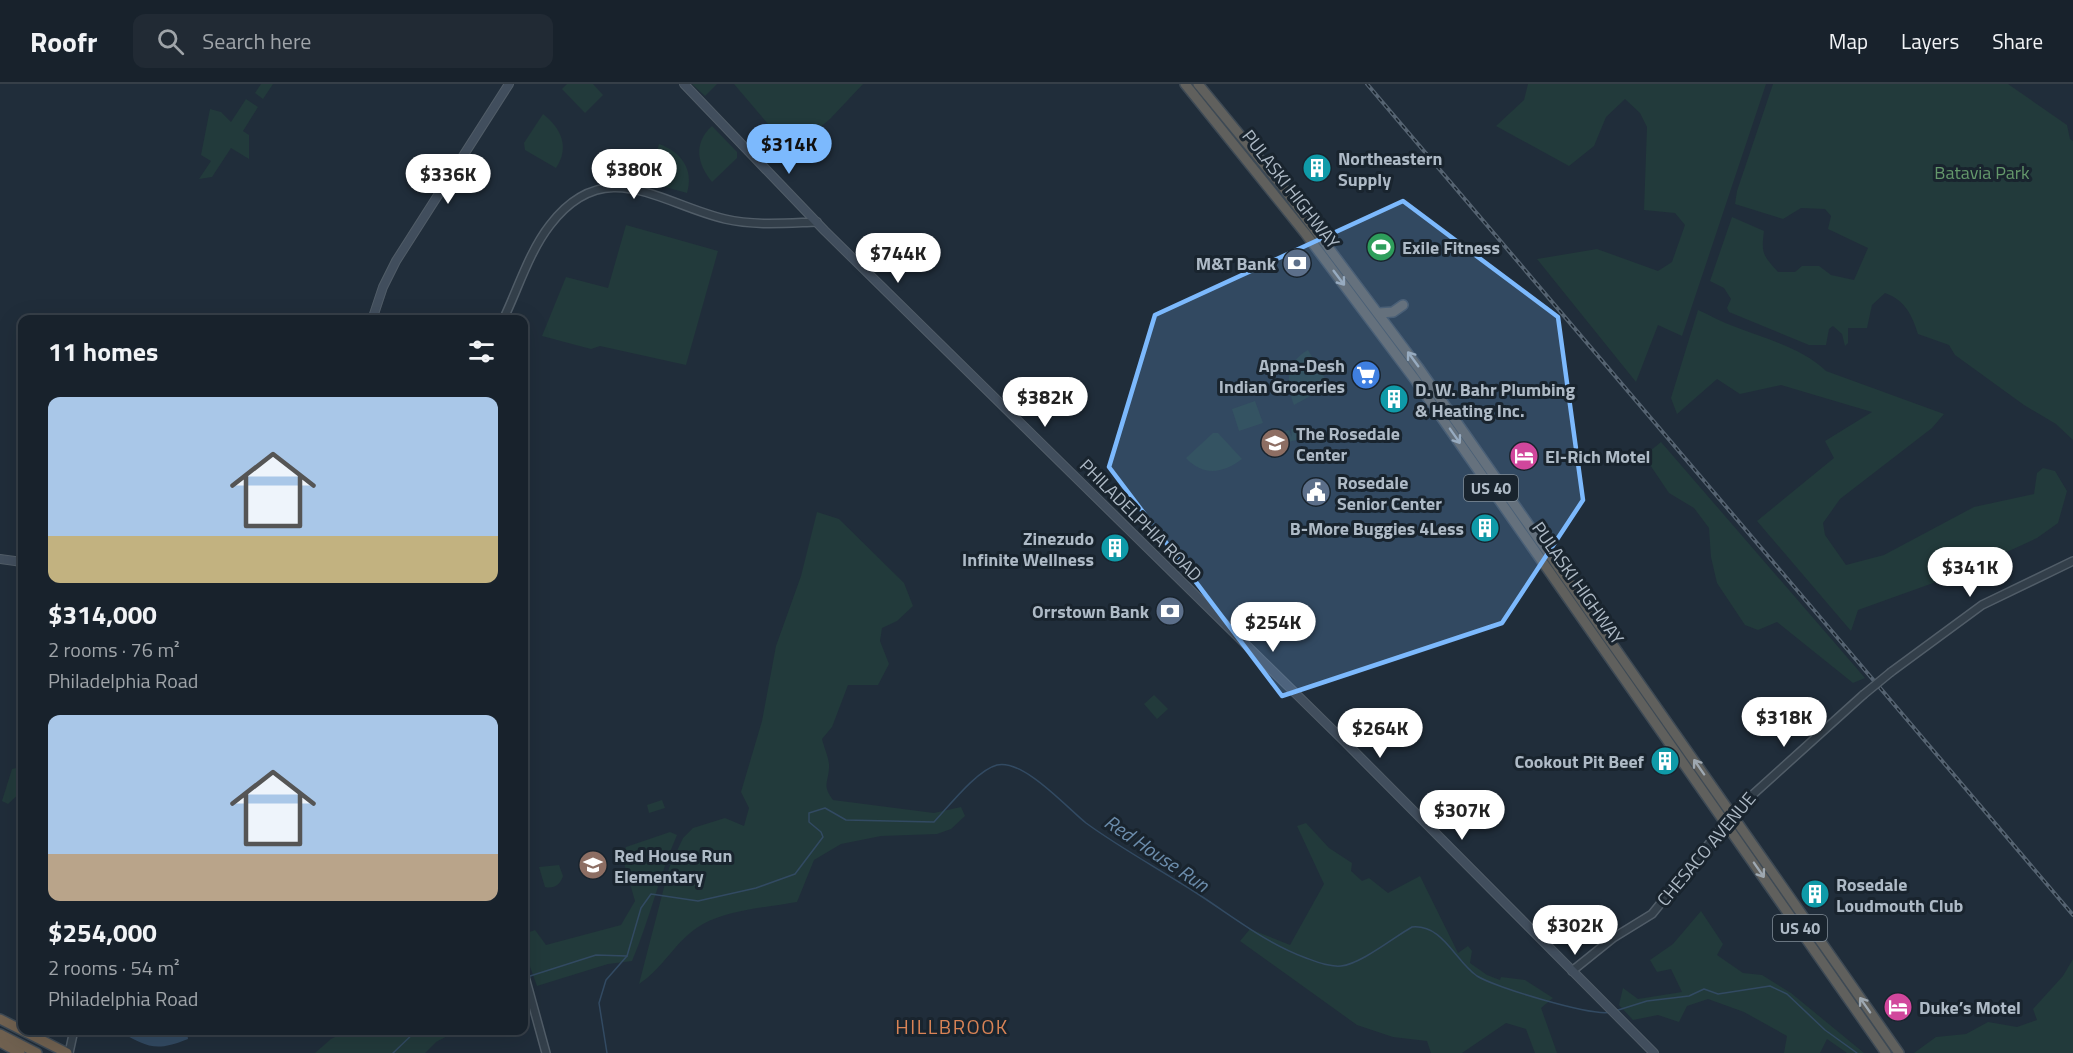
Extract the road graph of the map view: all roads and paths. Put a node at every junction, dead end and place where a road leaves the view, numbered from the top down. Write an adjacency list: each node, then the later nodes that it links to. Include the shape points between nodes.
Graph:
1 (509, 84): 8 (main road, via 396,261)
2 (684, 84): 5 (main road, PHILADELPHIA ROAD)
3 (1185, 84): 13 (highway, PULASKI HIGHWAY / US 40, one-way to 13, via 1392,348)
4 (1198, 84): 7 (highway, PULASKI HIGHWAY / US 40)
5 (817, 222): 9 (street, via 733,221 630,187 588,194 566,208 547,228); 14 (main road, PHILADELPHIA ROAD)
6 (1403, 305): 7 (highway, via 1393,312)
7 (1379, 313): 13 (highway, PULASKI HIGHWAY / US 40, one-way to 7)
8 (374, 315)
9 (505, 315)
10 (0, 560): 12 (main road)
11 (2073, 561): 13 (street, CHESACO AVENUE, bridge, via 1982,605 1891,672)
12 (18, 562)
13 (1728, 819): 14 (street, CHESACO AVENUE, via 1652,914 1613,938); 27 (highway, PULASKI HIGHWAY / US 40, one-way to 27); 28 (highway, PULASKI HIGHWAY / US 40, one-way to 13)
14 (1572, 971): 26 (main road, PHILADELPHIA ROAD)
15 (528, 989): 25 (street)
16 (0, 1019): 17 (highway)
17 (18, 1028)
18 (0, 1034): 23 (highway)
19 (32, 1035): 24 (highway)
20 (73, 1035): 24 (street)
21 (0, 1042): 22 (highway)
22 (20, 1053)
23 (37, 1053)
24 (68, 1053)
25 (546, 1053)
26 (1654, 1053)
27 (1886, 1053)
28 (1899, 1053)

